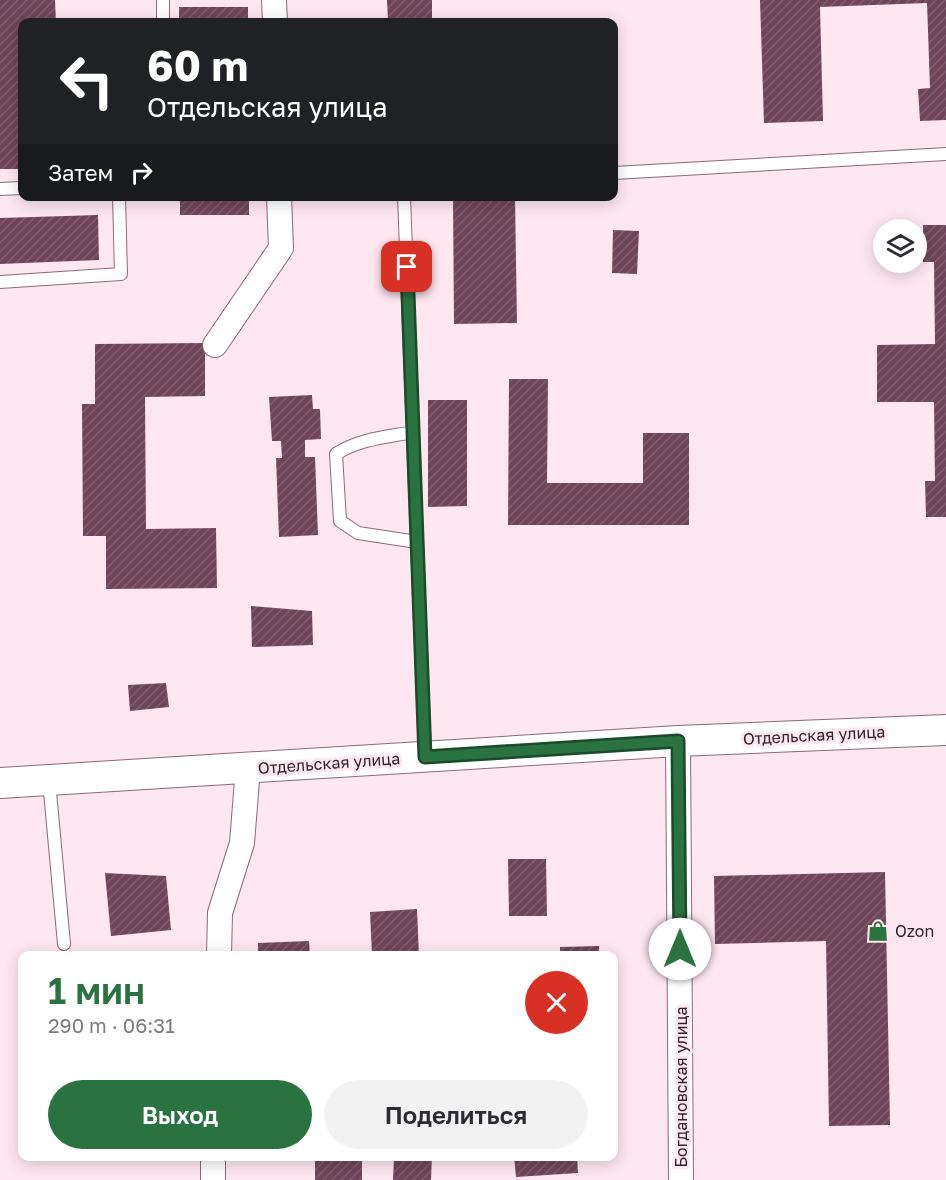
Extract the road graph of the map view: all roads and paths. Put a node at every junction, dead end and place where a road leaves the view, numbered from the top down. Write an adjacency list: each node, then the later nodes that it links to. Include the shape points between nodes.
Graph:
1 (163, 0): 3 (lane)
2 (274, 0): 4 (street)
3 (163, 18)
4 (275, 18)
5 (946, 154): 6 (lane)
6 (618, 172)
7 (18, 188): 8 (lane)
8 (0, 189)
9 (119, 201): 12 (lane, via 121,274)
10 (279, 201): 13 (street, via 281,248)
11 (404, 201): 14 (lane)
12 (0, 282)
13 (215, 345)
14 (413, 432): 15 (lane); 15 (lane, via 347,447 336,454 340,521 358,533)
15 (417, 542): 18 (lane)
16 (946, 730): 17 (street, Отдельская улица)
17 (678, 741): 18 (street, Отдельская улица); 26 (street, Богдановская улица)
18 (425, 757): 19 (street, Отдельская улица)
19 (248, 768): 20 (street, Отдельская улица); 23 (street, via 242,843 220,913)
20 (49, 780): 21 (street, Отдельская улица); 22 (lane)
21 (0, 783)
22 (64, 944)
23 (219, 951)
24 (213, 1161): 25 (street)
25 (213, 1180)
26 (681, 1180)

